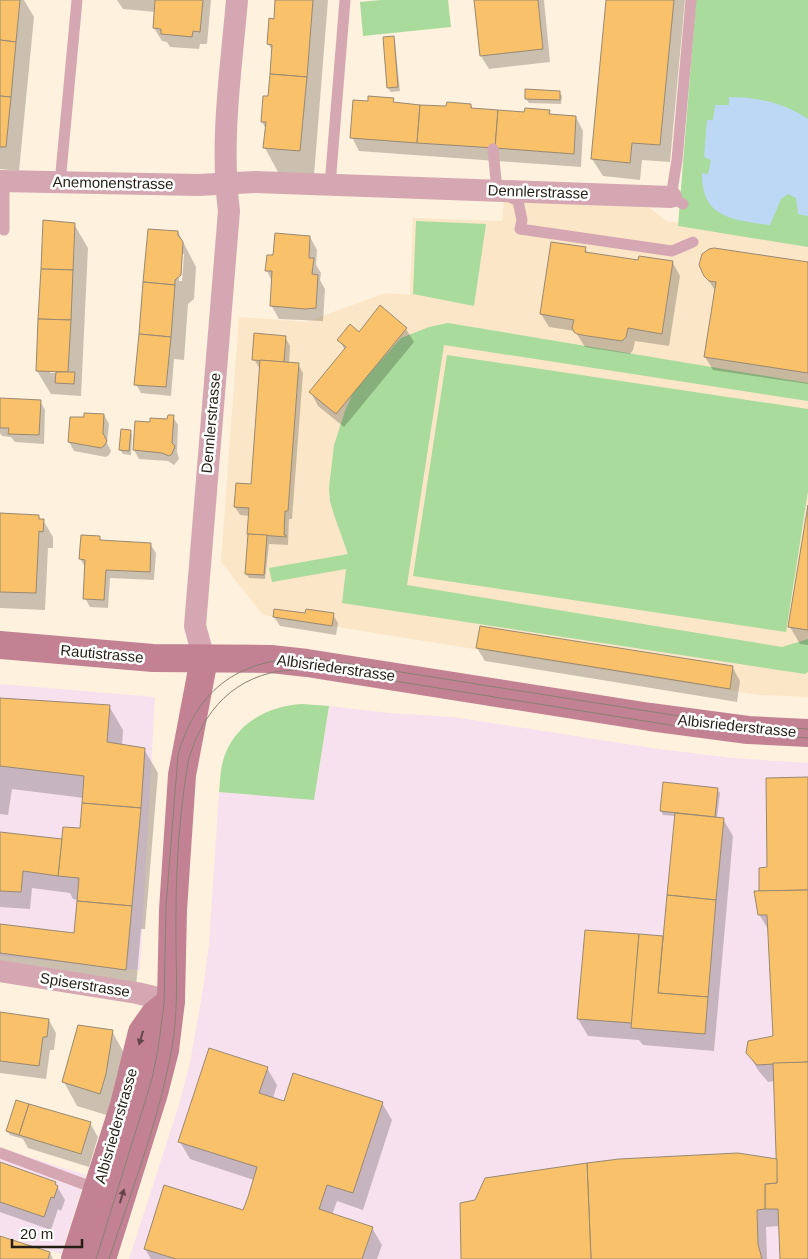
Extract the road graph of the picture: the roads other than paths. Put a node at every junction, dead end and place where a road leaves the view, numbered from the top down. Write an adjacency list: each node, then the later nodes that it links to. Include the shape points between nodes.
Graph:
1 (77, 0): 7 (lane)
2 (237, 0): 8 (street, Dennlerstrasse, via 226,124)
3 (345, 0): 9 (lane)
4 (691, 0): 11 (lane, via 677,160)
5 (493, 148): 10 (lane)
6 (2, 181): 7 (street, Anemonenstrasse); 12 (lane)
7 (60, 182): 8 (street, Anemonenstrasse)
8 (226, 185): 9 (street, Dennlerstrasse, via 255,182); 15 (street, Dennlerstrasse, via 229,211 195,626)
9 (330, 185): 10 (street, Dennlerstrasse)
10 (497, 191): 11 (street, Dennlerstrasse); 13 (lane, via 518,201 522,220 520,229 672,251)
11 (677, 200)
12 (4, 230)
13 (693, 242)
14 (0, 645): 15 (main road, Rautistrasse)
15 (204, 660): 16 (main road, Albisriederstrasse, via 271,659 307,663 650,717 748,730); 18 (main road, Albisriederstrasse, via 182,775)
16 (808, 733)
17 (0, 971): 18 (street, Spiserstrasse)
18 (171, 1001): 20 (main road, Albisriederstrasse, one-way to 20, via 154,1015 142,1032); 22 (main road, Albisriederstrasse, one-way to 18, via 161,1068)
19 (0, 1153): 20 (lane)
20 (98, 1189): 21 (main road, Albisriederstrasse)
21 (75, 1259)
22 (102, 1259)

